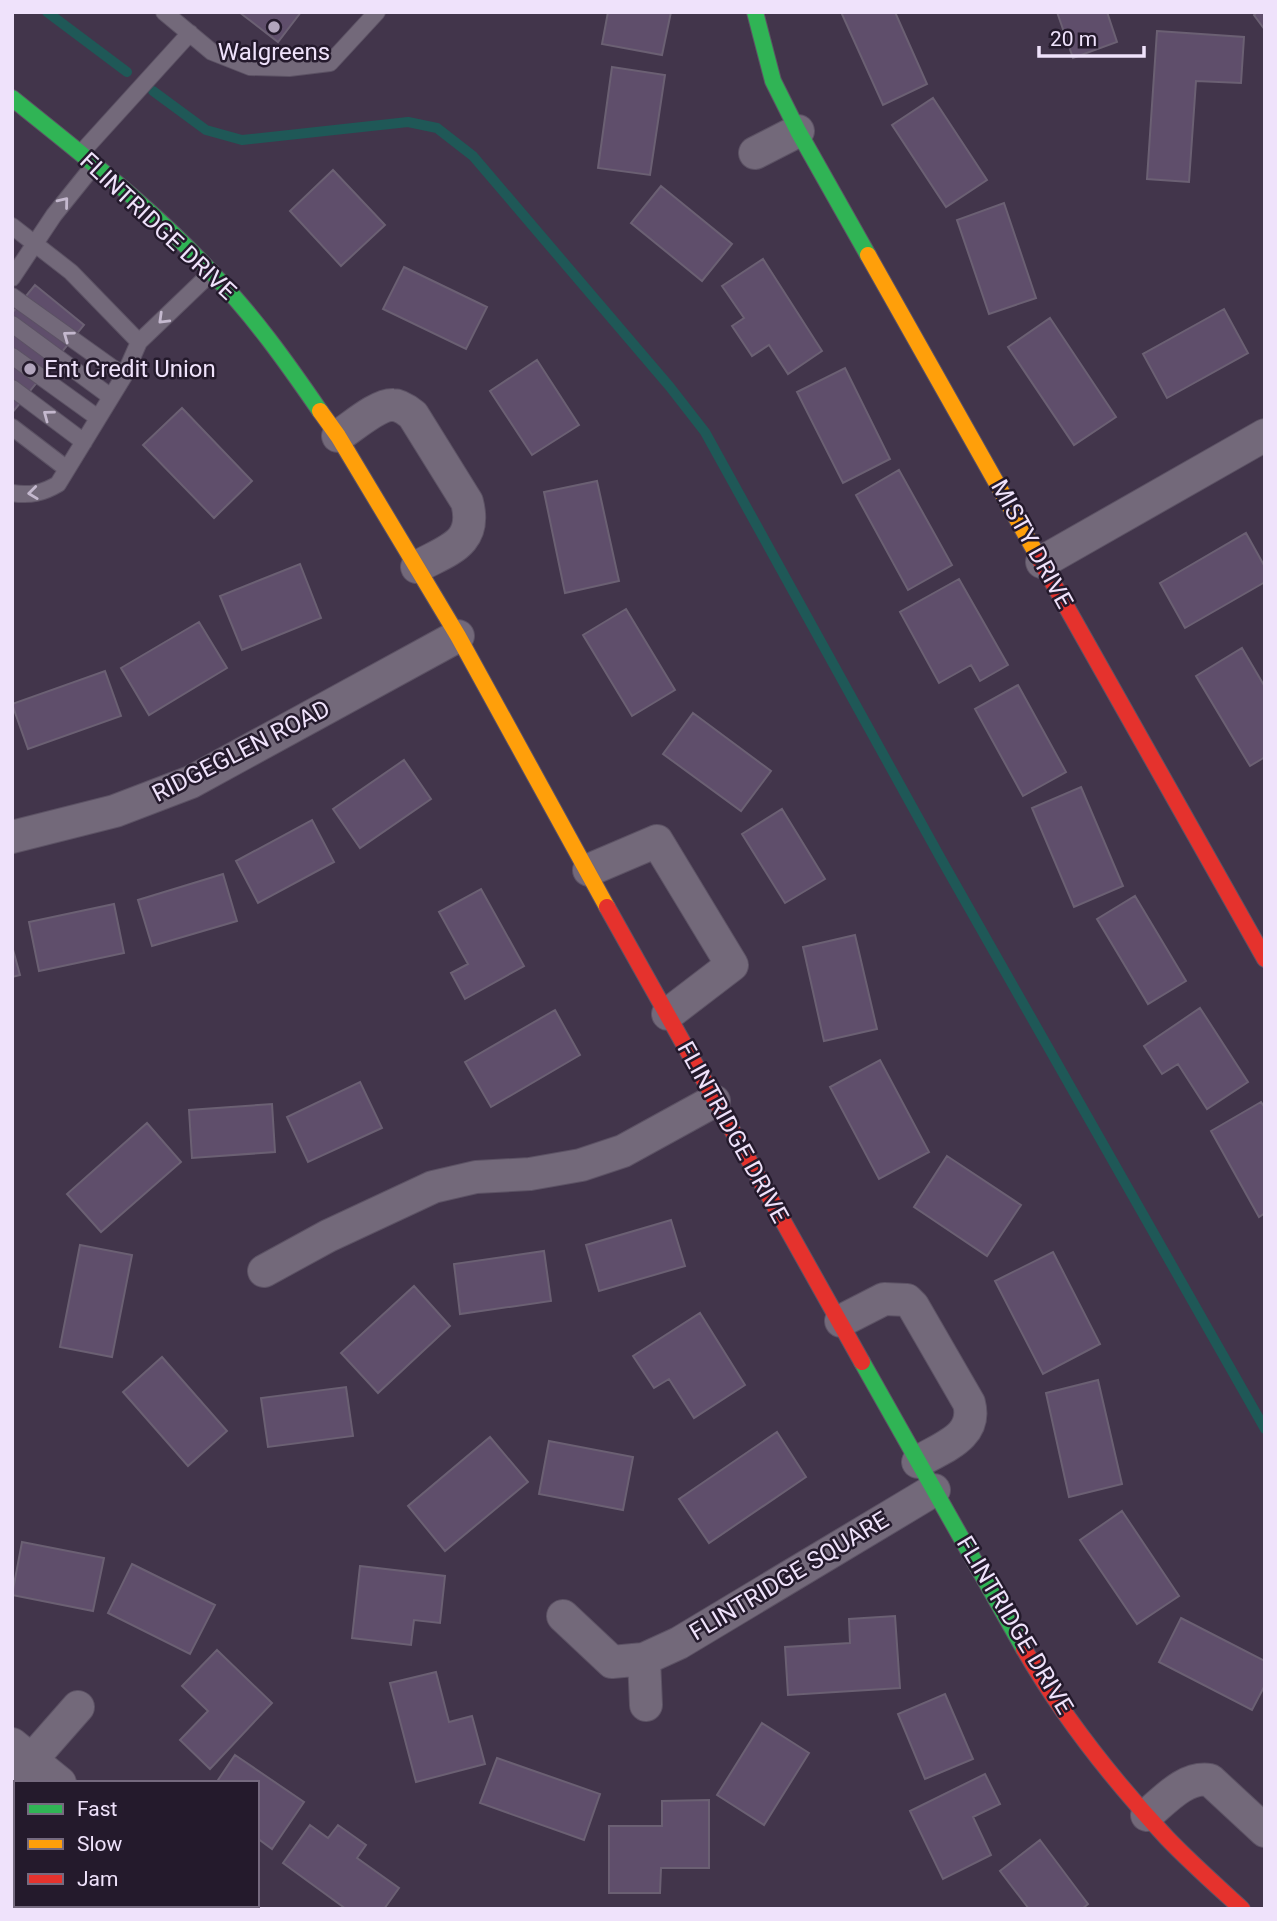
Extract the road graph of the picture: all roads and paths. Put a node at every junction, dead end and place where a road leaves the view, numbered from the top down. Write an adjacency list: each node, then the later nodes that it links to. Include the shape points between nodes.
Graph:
1 (164, 12): 4 (lane)
2 (377, 12): 4 (lane, via 330,63 289,68 250,66 212,52)
3 (755, 12): 6 (street, MISTY DRIVE, via 774,81)
4 (190, 33): 7 (lane)
5 (12, 98): 7 (street, FLINTRIDGE DRIVE)
6 (798, 131): 8 (street); 28 (street, MISTY DRIVE)
7 (81, 153): 9 (street, FLINTRIDGE DRIVE)
8 (755, 153)
9 (95, 164): 11 (lane, one-way to 9); 12 (street, FLINTRIDGE DRIVE)
10 (12, 226): 11 (lane)
11 (36, 243): 13 (lane); 16 (lane, via 72,272)
12 (212, 272): 16 (lane, one-way to 16); 24 (street, FLINTRIDGE DRIVE, via 270,341)
13 (12, 278)
14 (12, 296): 18 (lane, one-way to 14)
15 (12, 324): 20 (lane)
16 (139, 342): 18 (lane)
17 (12, 356): 21 (lane)
18 (124, 376): 20 (lane)
19 (12, 388): 25 (lane, one-way to 19)
20 (111, 397): 21 (lane)
21 (98, 418): 25 (lane)
22 (12, 427): 26 (lane)
23 (1265, 435): 28 (street)
24 (338, 436): 29 (street, FLINTRIDGE DRIVE); 29 (street, via 382,406 394,404 404,409 413,415 467,502 471,517 461,543)
25 (84, 442): 26 (lane)
26 (66, 469): 27 (lane, one-way to 27, via 58,484 46,491)
27 (12, 493)
28 (1042, 562): 33 (street, MISTY DRIVE)
29 (417, 567): 30 (street, FLINTRIDGE DRIVE)
30 (458, 636): 31 (street, RIDGEGLEN ROAD, via 191,782 115,811); 32 (street, FLINTRIDGE DRIVE)
31 (12, 837)
32 (589, 870): 34 (street, FLINTRIDGE DRIVE); 34 (street, FLINTRIDGE DRIVE, via 657,841 732,965)
33 (1265, 959)
34 (668, 1014): 35 (street, FLINTRIDGE DRIVE)
35 (714, 1101): 36 (street, via 623,1151 581,1164 433,1187); 37 (street, FLINTRIDGE DRIVE)
36 (264, 1271)
37 (841, 1321): 38 (street, FLINTRIDGE DRIVE); 38 (street, via 884,1299 907,1300 969,1403 972,1415 962,1436)
38 (918, 1462): 39 (street, FLINTRIDGE DRIVE)
39 (934, 1490): 41 (street, FLINTRIDGE SQUARE); 46 (street, FLINTRIDGE DRIVE, via 1038,1673)
40 (563, 1616): 41 (street, FLINTRIDGE SQUARE, via 612,1662)
41 (644, 1660): 42 (street)
42 (646, 1704)
43 (78, 1707): 44 (street)
44 (19, 1762): 45 (street)
45 (56, 1781)
46 (1147, 1815): 47 (street, via 1184,1784 1199,1778 1210,1780); 48 (street, FLINTRIDGE DRIVE)
47 (1265, 1831)
48 (1242, 1909)

